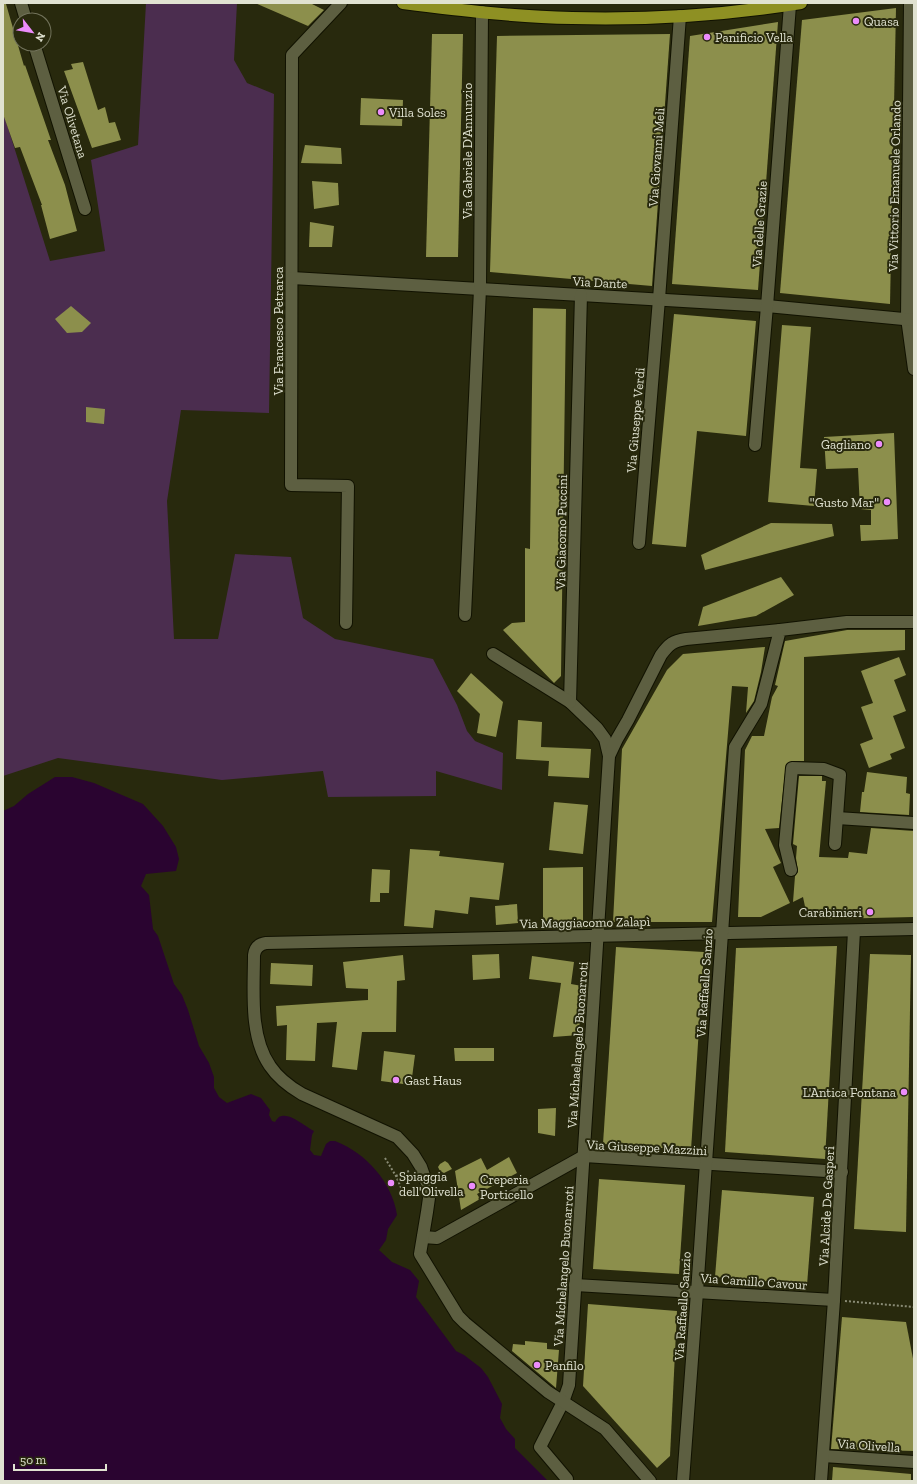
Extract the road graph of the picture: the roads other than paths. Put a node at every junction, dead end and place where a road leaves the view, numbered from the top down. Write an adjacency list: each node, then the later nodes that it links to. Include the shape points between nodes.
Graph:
1 (341, 3): 9 (street, Via Francesco Petrarca, via 292,55)
2 (403, 3): 5 (main road)
3 (910, 3): 10 (street, Via Vittorio Emanuele Orlando)
4 (795, 4): 6 (main road); 14 (street, Via delle Grazie)
5 (482, 12): 6 (main road, via 572,18); 11 (street, Via Gabriele D'Annunzio)
6 (680, 16): 13 (street, Via Giovanni Meli)
7 (36, 52): 8 (street, Via Olivetana)
8 (85, 209)
9 (292, 278): 11 (street, Via Dante); 21 (street, Via Francesco Petrarca, via 291,485 348,486)
10 (911, 288): 15 (street, Via Vittorio Emanuele Orlando)
11 (480, 289): 12 (street, Via Dante); 19 (street, Via Gabriele D'Annunzio)
12 (580, 295): 13 (street, Via Dante); 24 (street, Via Giacomo Puccini)
13 (659, 299): 14 (street, Via Dante); 18 (street, Via Giuseppe Verdi)
14 (767, 306): 15 (street, Via Dante); 17 (street, Via delle Grazie)
15 (910, 319): 16 (street, Via Vittorio Emanuele Orlando)
16 (914, 369)
17 (755, 445)
18 (639, 543)
19 (464, 615)
20 (914, 622): 22 (street, via 847,622)
21 (346, 623)
22 (780, 630): 25 (street, via 675,641 661,655); 32 (street, Via Raffaello Sanzio, via 761,704 735,747)
23 (493, 654): 24 (street)
24 (570, 702): 25 (street, via 605,739)
25 (609, 756): 33 (street)
26 (837, 818): 27 (street); 28 (street); 29 (street, via 840,775 824,769 792,768 785,846)
27 (914, 823)
28 (835, 844)
29 (791, 870)
30 (914, 929): 31 (street, Via Maggiacomo Zalapì)
31 (854, 931): 32 (street, Via Maggiacomo Zalapì); 36 (street, Via Alcide De Gasperi)
32 (721, 933): 33 (street, Via Maggiacomo Zalapì); 35 (street, Via Raffaello Sanzio)
33 (598, 935): 34 (street, Via Michaelangelo Buonarroti); 37 (street, Via Maggiacomo Zalapì, via 266,943 258,946 254,952 253,1009 260,1044 270,1067 288,1086 397,1137 406,1145 421,1167 429,1198)
34 (584, 1156): 35 (street, Via Giuseppe Mazzini); 37 (street, Via Giuseppe Mazzini, via 437,1238); 38 (street, Via Michelangelo Buonarroti)
35 (706, 1164): 36 (street, Via Giuseppe Mazzini); 39 (street, Via Raffaello Sanzio)
36 (842, 1172): 40 (street, Via Alcide De Gasperi)
37 (423, 1237): 41 (street, via 420,1254 458,1316)
38 (575, 1285): 39 (street, Via Camillo Cavour); 41 (street, Via Michelangelo Buonarroti, via 569,1385)
39 (697, 1292): 40 (street, Via Camillo Cavour); 46 (street, Via Raffaello Sanzio)
40 (834, 1300): 42 (street, Via Alcide De Gasperi)
41 (563, 1402): 44 (street, Via Michelangelo Buonarroti, via 540,1447); 45 (street, via 610,1434)
42 (823, 1456): 43 (street, Via Olivella); 47 (street, Via Alcide De Gasperi)
43 (914, 1462)
44 (566, 1479)
45 (650, 1481)
46 (683, 1481)
47 (821, 1481)

